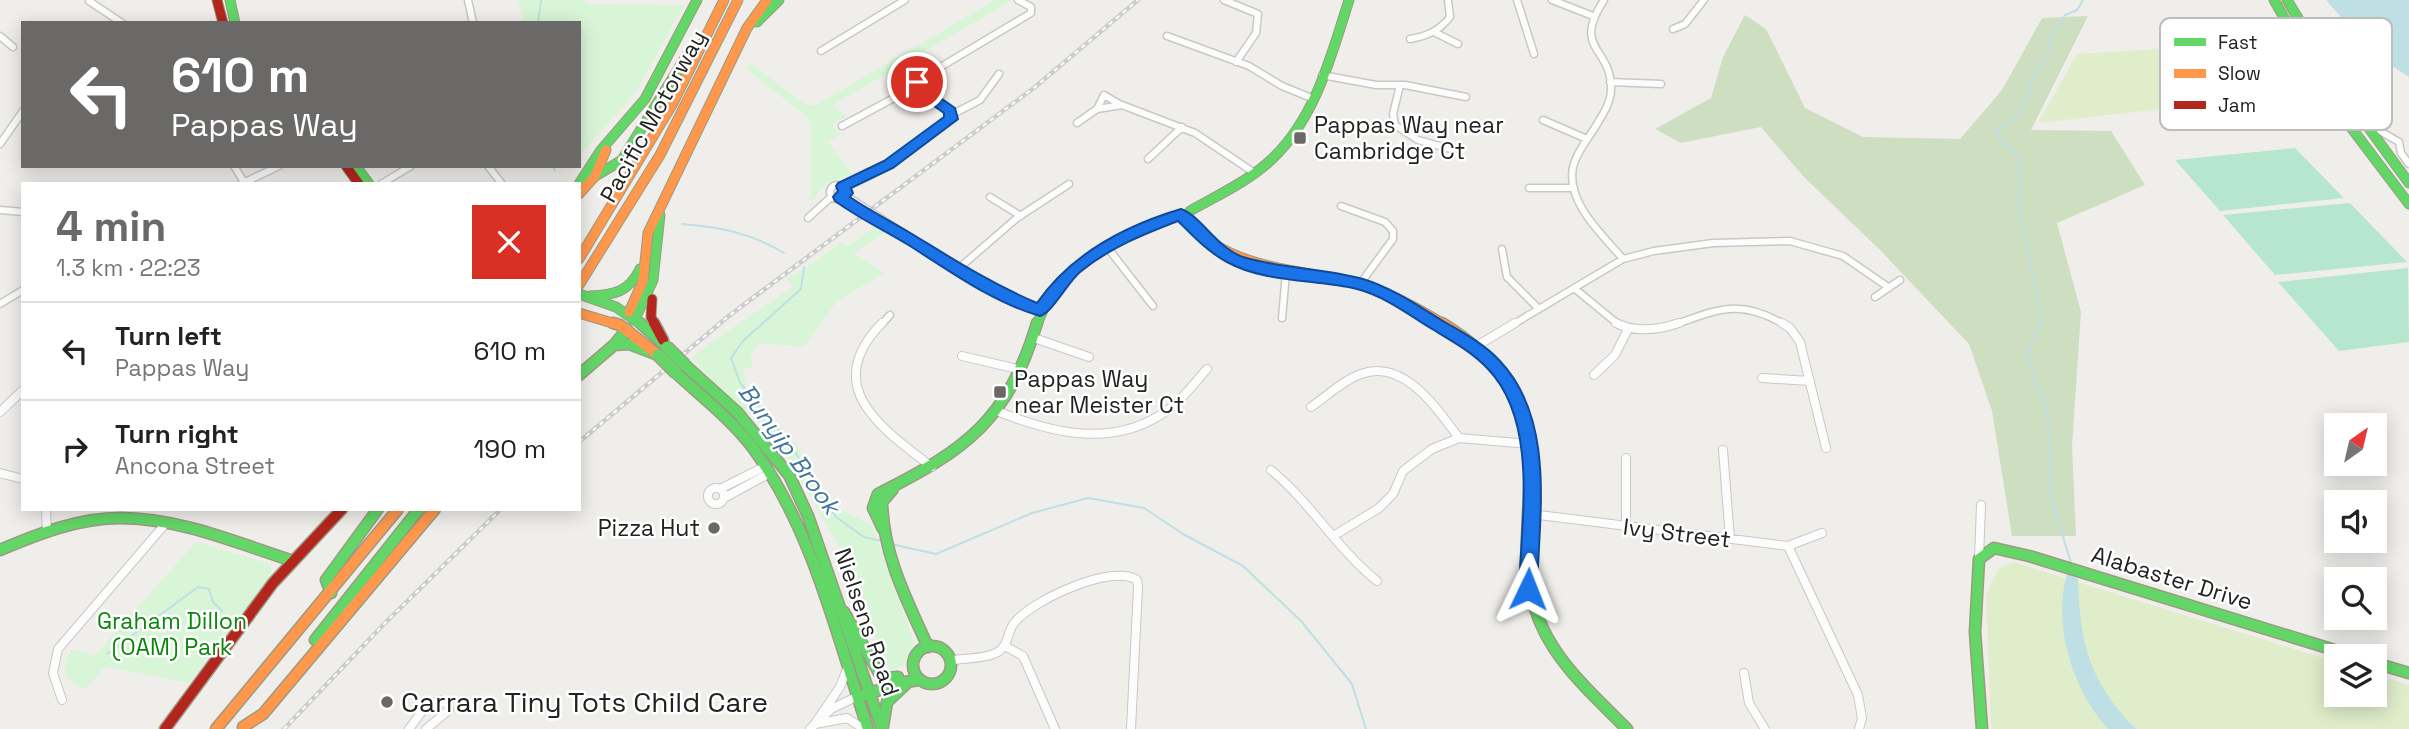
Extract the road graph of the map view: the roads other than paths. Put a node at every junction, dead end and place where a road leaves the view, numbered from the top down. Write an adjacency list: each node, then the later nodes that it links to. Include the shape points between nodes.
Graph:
1 (217, 0): 25 (main road)
2 (230, 0): 26 (main road)
3 (468, 0): 27 (street)
4 (697, 0): 59 (main road, via 645,99)
5 (724, 0): 35 (main road, Pacific Motorway)
6 (738, 0): 100 (main road, Pacific Motorway, via 660,155)
7 (768, 0): 30 (main road)
8 (779, 0): 30 (main road)
9 (905, 0): 37 (street)
10 (1018, 0): 44 (street, via 1031,7 1031,13)
11 (1224, 0): 39 (street, via 1250,8 1260,19)
12 (1349, 0): 41 (main road)
13 (1448, 0): 29 (street, via 1450,18)
14 (1517, 0): 38 (street)
15 (1552, 0): 21 (street)
16 (1604, 0): 21 (street)
17 (1704, 0): 28 (street, via 1685,24)
18 (2274, 0): 22 (main road)
19 (2287, 0): 23 (main road)
20 (89, 1): 24 (street)
21 (1593, 16): 42 (street, via 1589,31 1593,47)
22 (2284, 18)
23 (2297, 18)
24 (119, 21)
25 (222, 21)
26 (235, 21)
27 (473, 21)
28 (1673, 29)
29 (1436, 33): 33 (street); 34 (street)
30 (744, 34): 86 (main road)
31 (0, 36): 36 (street)
32 (1167, 36): 39 (street)
33 (1410, 39)
34 (1458, 44)
35 (703, 45): 69 (main road, via 687,55 622,160); 95 (main road, Pacific Motorway, via 639,163)
36 (13, 47)
37 (821, 51)
38 (1534, 54)
39 (1236, 61): 47 (street)
40 (999, 74): 51 (street, via 992,89)
41 (1322, 75): 45 (street); 47 (main road)
42 (1610, 82): 43 (street); 60 (street, via 1606,106)
43 (1661, 84)
44 (918, 85): 51 (street); 54 (street, via 858,122)
45 (1401, 85): 46 (street); 62 (street, via 1395,127 1401,134)
46 (1466, 97)
47 (1314, 99): 68 (main road, via 1278,153)
48 (1122, 105): 49 (street); 49 (street, via 1104,95); 55 (street)
49 (1097, 109): 53 (street)
50 (21, 114): 61 (street)
51 (951, 115): 77 (street, via 888,164)
52 (1544, 120): 60 (street)
53 (1077, 123)
54 (842, 126)
55 (1182, 127): 63 (street); 68 (street)
56 (2354, 130): 84 (main road)
57 (2368, 130): 74 (main road)
58 (2379, 130): 64 (street, via 2399,142)
59 (612, 138): 69 (main road); 73 (main road)
60 (1587, 139): 79 (street, via 1573,168)
61 (0, 144)
62 (1454, 150)
63 (1148, 159)
64 (2409, 164)
65 (275, 168): 70 (street)
66 (408, 168): 71 (street)
67 (490, 168): 72 (street)
68 (1253, 172): 88 (main road)
69 (595, 176): 75 (main road); 80 (main road)
70 (244, 182)
71 (385, 182)
72 (500, 182)
73 (581, 182)
74 (2409, 183)
75 (581, 184)
76 (1069, 184): 90 (street)
77 (843, 186): 81 (street); 82 (street, via 832,187)
78 (1529, 188): 79 (street)
79 (1574, 188): 96 (street, via 1586,215)
80 (581, 192)
81 (842, 196): 82 (street); 97 (street, via 875,222)
82 (831, 197): 91 (street)
83 (990, 197): 90 (street)
84 (2409, 204)
85 (1341, 206): 102 (street, via 1385,222 1393,231)
86 (661, 208): 94 (main road); 101 (main road)
87 (0, 211): 89 (street)
88 (1185, 211): 92 (main road, via 1155,218); 98 (main road, via 1223,254)
89 (21, 212)
90 (1021, 216): 97 (street)
91 (808, 218)
92 (1107, 247): 109 (street); 111 (main road, via 1057,285)
93 (1502, 249): 110 (street, via 1501,267 1507,279)
94 (644, 252): 106 (main road, via 631,289 617,295); 113 (main road, via 643,281)
95 (581, 256)
96 (1623, 260): 103 (street, via 1713,243 1790,241 1843,256); 104 (street)
97 (958, 269): 111 (street, via 995,292)
98 (1286, 273): 102 (main road); 115 (street)
99 (1900, 280): 103 (street)
100 (581, 282)
101 (654, 284): 113 (main road); 121 (main road, via 650,315)
102 (1360, 284): 120 (main road, via 1389,295)
103 (1888, 287): 107 (street)
104 (1574, 288): 110 (street); 117 (street)
105 (21, 291): 108 (street)
106 (586, 295): 113 (main road)
107 (1875, 297)
108 (0, 304)
109 (1153, 306)
110 (1539, 309): 120 (street)
111 (1040, 311): 118 (main road)
112 (581, 314): 116 (main road)
113 (632, 314): 116 (main road); 121 (main road)
114 (890, 315): 140 (street, via 857,358 853,376 857,398 889,433)
115 (1282, 317)
116 (627, 329): 119 (main road); 121 (main road)
117 (1628, 329): 127 (street, via 1615,355); 129 (street, via 1662,329 1724,307 1767,314 1790,328 1800,342)
118 (1034, 338): 123 (street); 125 (main road)
119 (614, 345): 121 (main road); 126 (main road)
120 (1475, 347): 135 (main road, via 1514,392)
121 (664, 350): 139 (main road, Nielsens Road, bridge, via 737,412); 141 (main road, Nielsens Road, bridge, via 676,373 734,426)
122 (962, 356): 125 (street)
123 (1089, 357)
124 (1207, 369): 132 (street, via 1172,407 1152,421 1125,429 1099,433 1038,428)
125 (1022, 370): 132 (main road)
126 (581, 373)
127 (1594, 375)
128 (1762, 378): 129 (street)
129 (1810, 381): 136 (street)
130 (21, 392): 133 (street)
131 (1311, 407): 134 (street, via 1353,378 1387,372 1423,393)
132 (997, 411): 140 (main road)
133 (0, 412)
134 (1459, 438): 135 (street); 159 (street, via 1416,459 1379,508)
135 (1530, 444): 154 (main road)
136 (1826, 448)
137 (1723, 450): 160 (street)
138 (1626, 458): 156 (street)
139 (781, 463): 141 (street); 167 (main road, Nielsens Road, via 808,516)
140 (932, 467): 169 (main road, via 874,500 874,515)
141 (768, 470): 145 (street); 146 (street); 173 (main road, Nielsens Road, via 794,520)
142 (1271, 470): 159 (street)
143 (0, 472): 144 (street)
144 (21, 478)
145 (720, 489): 146 (street); 146 (street, via 709,492 707,500 714,504)
146 (724, 498)
147 (1981, 505): 163 (street)
148 (46, 511): 157 (street)
149 (340, 511): 164 (main road)
150 (377, 511): 166 (main road, via 326,580)
151 (396, 511): 166 (main road)
152 (417, 511): 181 (main road)
153 (433, 511): 181 (main road, via 263,714)
154 (1531, 514): 156 (street, Ivy Street); 190 (main road, via 1528,589 1536,618 1553,648)
155 (166, 523): 157 (main road, via 105,520); 164 (main road); 179 (street, via 58,649 52,673)
156 (1626, 527): 160 (street, Ivy Street)
157 (47, 532): 162 (main road)
158 (1822, 533): 161 (street, Ivy Street)
159 (1335, 535): 165 (street)
160 (1730, 539): 161 (street, Ivy Street)
161 (1787, 546): 192 (street, via 1858,695)
162 (0, 550)
163 (1979, 559): 170 (main road, Alabaster Drive, via 1994,548 2004,549); 193 (main road, via 1975,632)
164 (293, 561): 182 (main road)
165 (1377, 580)
166 (331, 593): 183 (main road)
167 (838, 603): 176 (main road, via 879,673 886,678); 177 (main road, Nielsens Road)
168 (1005, 646): 171 (street, via 986,656); 188 (street, via 1023,656); 189 (street, via 1014,622 1062,589 1130,575 1138,587)
169 (928, 647): 171 (main road, via 943,648); 176 (main road, via 916,656)
170 (2324, 647)
171 (953, 660): 176 (main road, via 943,680)
172 (2387, 667): 175 (main road)
173 (847, 669): 178 (main road, Nielsens Road); 180 (street)
174 (1744, 673): 191 (street, via 1753,716)
175 (2409, 673)
176 (909, 679): 177 (main road); 187 (main road, via 887,702)
177 (870, 692): 178 (main road); 187 (main road, Nielsens Road)
178 (856, 697): 180 (street, via 836,706); 186 (main road, Nielsens Road)
179 (62, 700)
180 (812, 727): 186 (street, via 847,719)
181 (242, 728)
182 (164, 729)
183 (216, 729)
184 (409, 729): 185 (street, via 423,710 440,700 449,710)
185 (426, 729)
186 (866, 729)
187 (883, 729)
188 (1055, 729)
189 (1131, 729)
190 (1627, 729)
191 (1765, 729)
192 (1859, 729)
193 (1982, 729)

